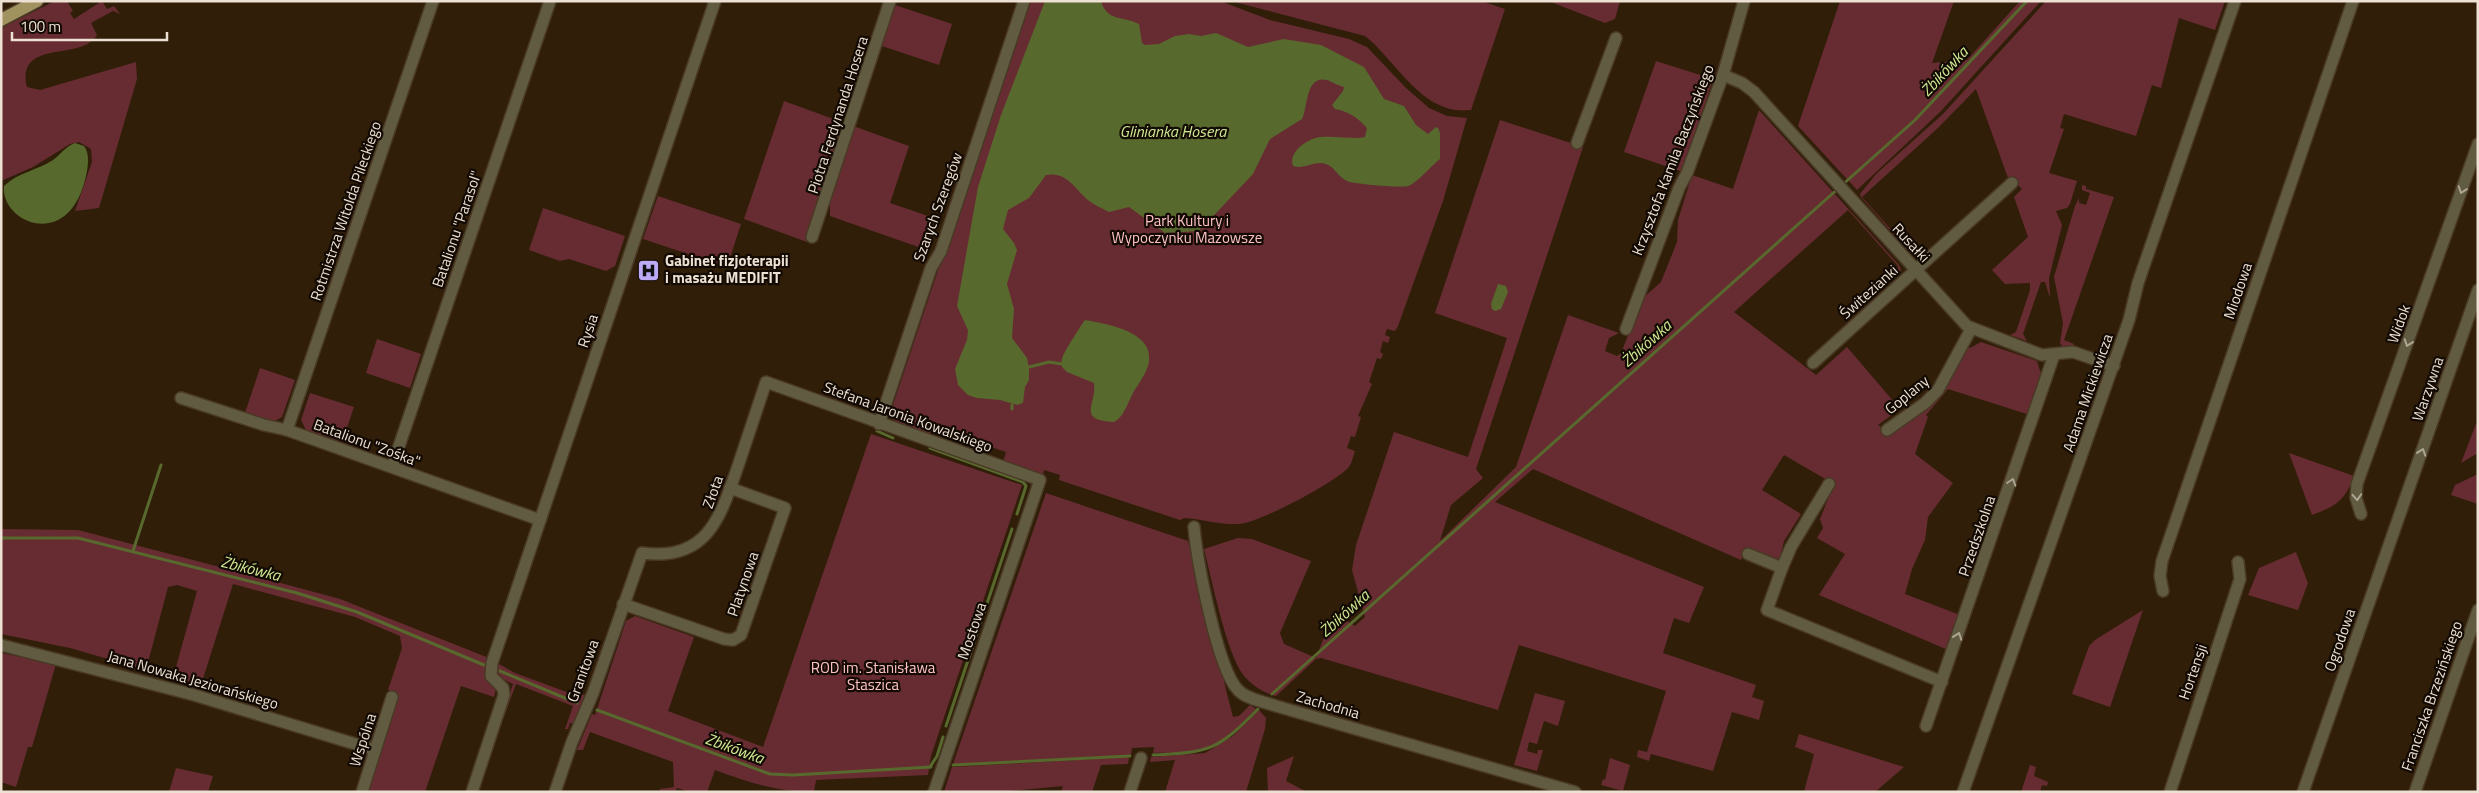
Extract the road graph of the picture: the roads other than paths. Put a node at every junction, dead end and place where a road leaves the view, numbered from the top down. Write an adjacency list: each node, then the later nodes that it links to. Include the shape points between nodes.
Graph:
1 (37, 1): 10 (main road)
2 (433, 1): 27 (street, Rotmistrza Witolda Pileckiego)
3 (550, 1): 29 (street, Batalionu "Parasol")
4 (715, 1): 35 (street, Rysia)
5 (890, 1): 16 (street, Piotra Ferdynanda Hosera)
6 (1024, 1): 26 (street, Szarych Szeregów, via 941,251 931,268)
7 (1744, 1): 12 (street, Krzysztofa Kamila Baczyńskiego)
8 (2235, 1): 23 (street, Adama Mickiewicza, via 2138,283)
9 (2352, 1): 41 (street, Miodowa, via 2162,561)
10 (1, 20)
11 (1616, 38): 13 (street)
12 (1722, 75): 17 (street, Rusałki, via 1754,92); 19 (street, Krzysztofa Kamila Baczyńskiego, via 1688,173 1679,188)
13 (1577, 143)
14 (2478, 144): 34 (street, Widok, one-way to 34, via 2357,484 2355,494)
15 (2012, 183): 17 (street, Świtezianki)
16 (812, 237)
17 (1916, 270): 20 (street, Rusałki); 22 (street, Świtezianki)
18 (2478, 290): 33 (street, Warzywna, one-way to 18)
19 (1626, 329)
20 (1971, 329): 21 (street, Rusałki, via 2042,355); 28 (street, Goplany, via 1938,390)
21 (2054, 355): 23 (street, Rusałki, via 2072,352); 45 (street, Przedszkolna, one-way to 21)
22 (1812, 364)
23 (2114, 366): 56 (street, Adama Mickiewicza)
24 (766, 382): 26 (street, Stefana Jaronia Kowalskiego); 32 (street, Złota)
25 (181, 398): 27 (street, Batalionu "Zośka")
26 (879, 424): 30 (street, Stefana Jaronia Kowalskiego)
27 (286, 430): 29 (street, Batalionu "Zośka")
28 (1887, 430)
29 (392, 467): 35 (street, Batalionu "Zośka")
30 (1040, 480): 53 (street, Mostowa)
31 (1829, 484): 40 (street, via 1790,547)
32 (730, 488): 38 (street, Złota, via 718,521 701,540 672,554 642,553); 42 (street, Platynowa, via 785,508 741,635 732,640 724,639)
33 (2405, 498): 58 (street, Ogrodowa)
34 (2361, 514)
35 (540, 520): 51 (street, Rysia, via 490,670 503,688 504,695)
36 (1194, 527): 55 (street, Zachodnia, via 1196,556 1222,659 1239,691 1276,706)
37 (1748, 554): 40 (street)
38 (639, 561): 42 (street, Granitowa)
39 (2238, 562): 57 (street, Hortensji, via 2240,579)
40 (1780, 572): 45 (street, via 1767,610)
41 (2163, 591)
42 (623, 604): 52 (street, Granitowa, via 597,683)
43 (2478, 610): 59 (street, Franciszka Brzezińskiego)
44 (1, 645): 48 (street, Jana Nowaka Jeziorańskiego, via 174,689)
45 (1942, 682): 47 (street, Przedszkolna)
46 (392, 697): 48 (street, Wspólna)
47 (1926, 726)
48 (375, 750): 50 (street, Wspólna)
49 (1141, 758): 54 (street)
50 (362, 792)
51 (472, 792)
52 (554, 792)
53 (934, 792)
54 (1130, 792)
55 (1575, 792)
56 (1963, 792)
57 (2170, 792)
58 (2302, 792)
59 (2415, 792)

